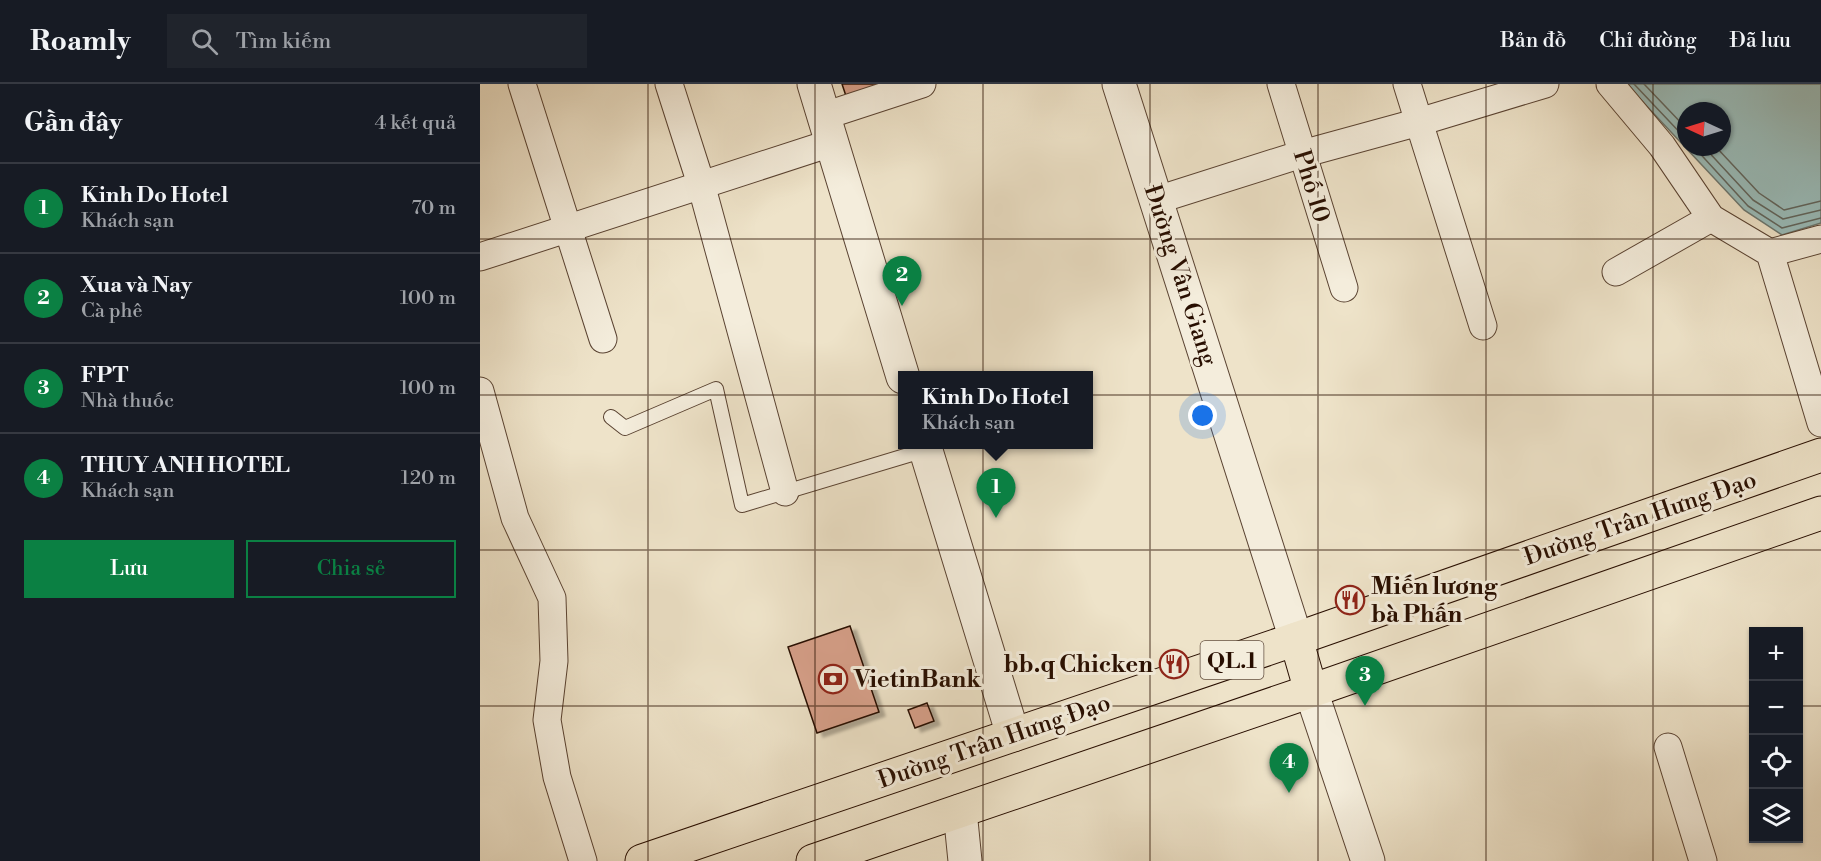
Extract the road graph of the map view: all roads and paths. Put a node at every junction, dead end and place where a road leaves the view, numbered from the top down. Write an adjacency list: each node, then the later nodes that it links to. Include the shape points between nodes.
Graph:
1 (522, 84): 16 (street)
2 (669, 84): 13 (street)
3 (814, 84): 11 (street)
4 (922, 84): 11 (street)
5 (1119, 84): 14 (street, Đường Vân Giang)
6 (1281, 84): 12 (street, Phố 10)
7 (1407, 84): 10 (street)
8 (1545, 84): 10 (street)
9 (1610, 84): 15 (street, via 1662,146)
10 (1419, 122): 12 (street); 22 (street)
11 (827, 129): 13 (street); 24 (street)
12 (1302, 154): 14 (street); 21 (street, Phố 10)
13 (701, 184): 16 (street); 31 (street)
14 (1157, 200): 33 (street, Đường Vân Giang)
15 (1711, 219): 18 (street); 20 (street)
16 (568, 228): 19 (street); 23 (street)
17 (1821, 240): 18 (street)
18 (1770, 253): 27 (street)
19 (480, 257)
20 (1616, 272)
21 (1344, 288)
22 (1483, 326)
23 (603, 339)
24 (901, 371)
25 (480, 391): 38 (street, via 515,518 552,598 554,661 547,720 557,777)
26 (611, 417): 31 (lane, via 625,428 716,389 742,505)
27 (1821, 423)
28 (919, 449): 31 (lane)
29 (926, 449): 35 (street)
30 (1821, 455): 33 (highway, Đường Trân Hưng Đạo / QL.1)
31 (785, 492)
32 (1821, 513): 34 (highway, QL.1)
33 (1296, 639): 34 (highway); 35 (highway, Đường Trân Hưng Đạo / QL.1)
34 (1311, 691): 37 (highway, QL.1); 42 (street)
35 (1013, 735): 39 (highway, Đường Trân Hưng Đạo / QL.1)
36 (1668, 747): 43 (street)
37 (960, 811): 40 (highway, QL.1); 41 (street)
38 (583, 861)
39 (642, 861)
40 (813, 861)
41 (965, 861)
42 (1368, 861)
43 (1703, 861)

